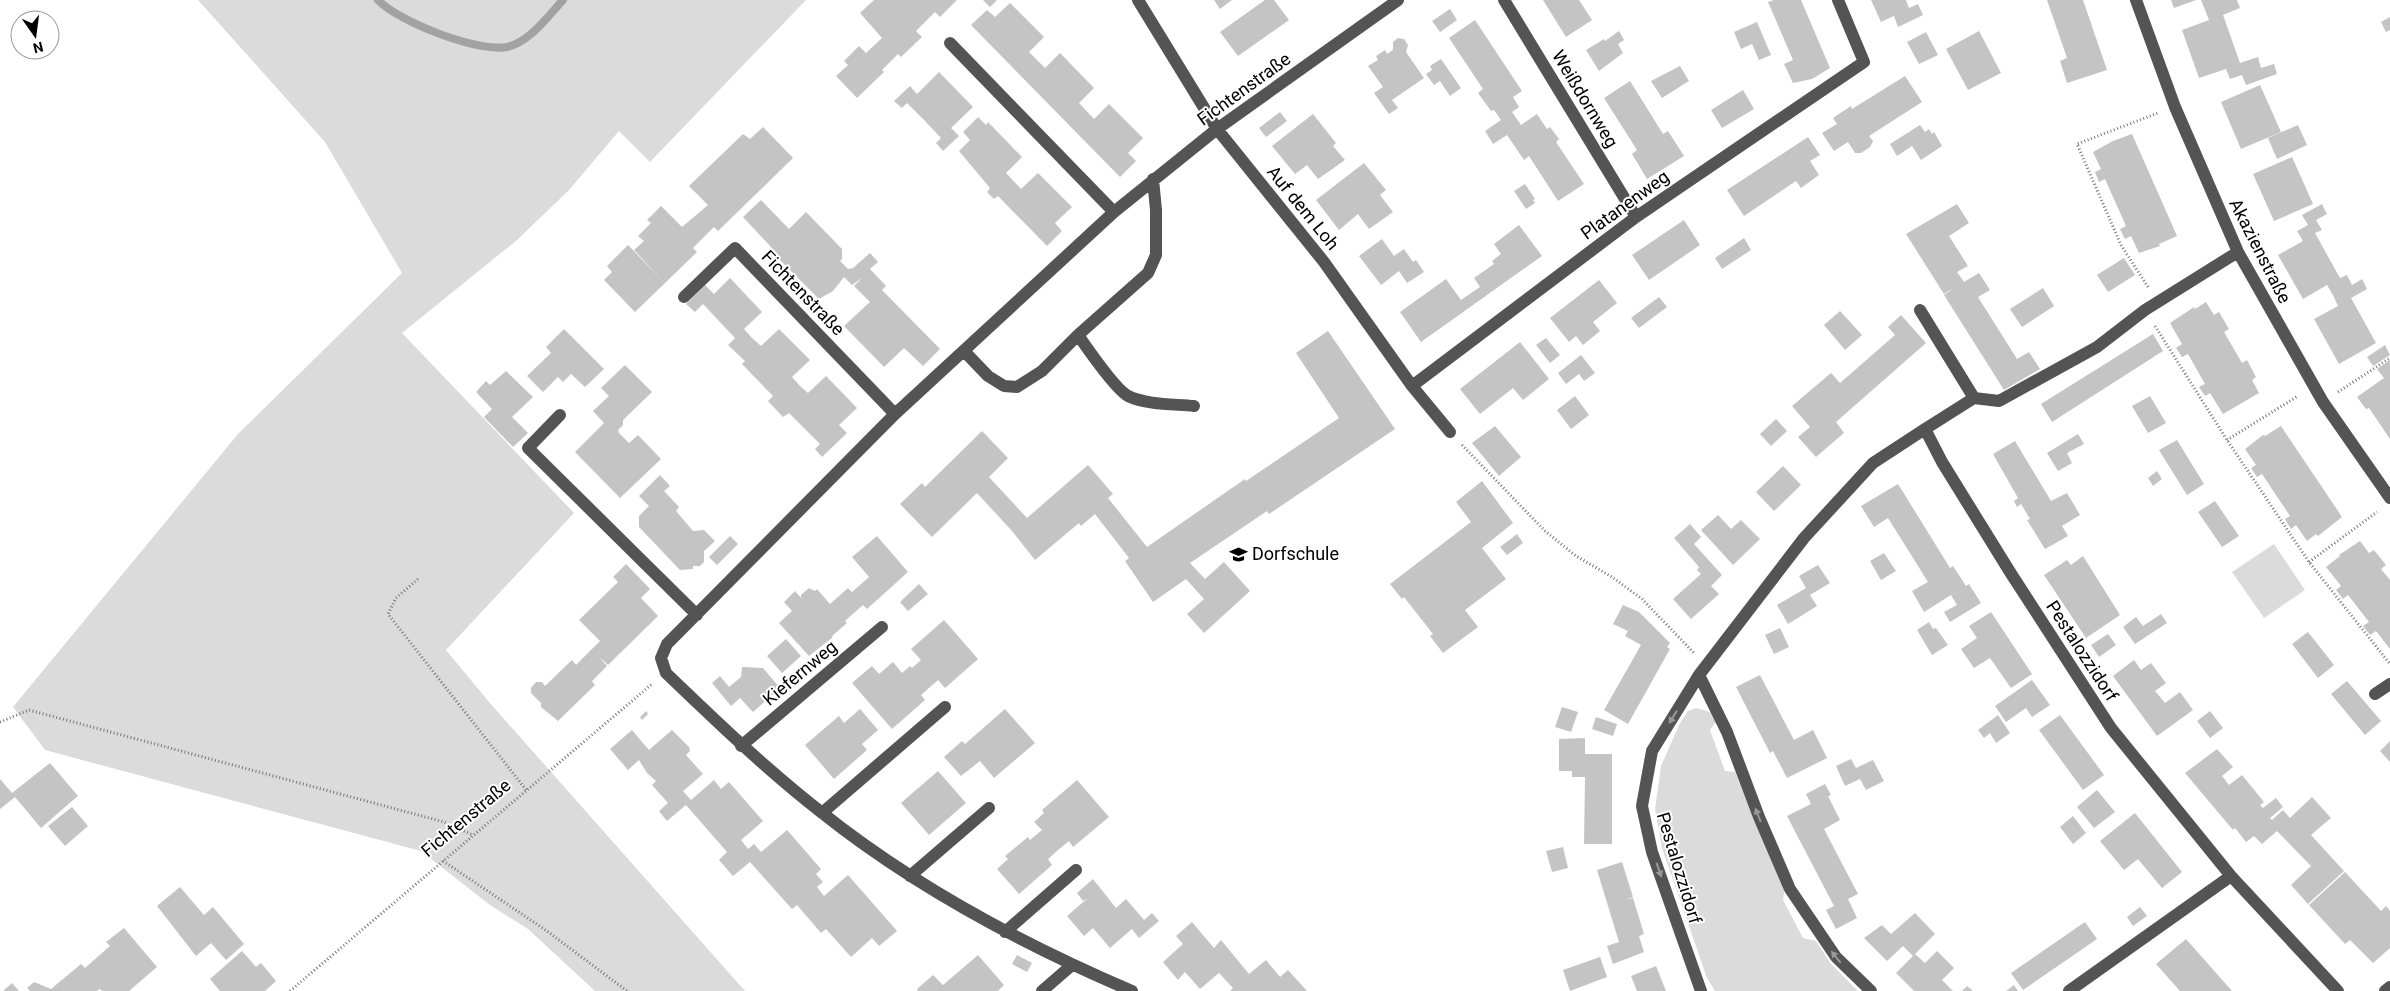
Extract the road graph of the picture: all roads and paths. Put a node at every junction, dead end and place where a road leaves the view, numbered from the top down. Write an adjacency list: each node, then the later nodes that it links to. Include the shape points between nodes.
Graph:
1 (1138, 0): 8 (street, Auf dem Loh)
2 (1398, 0): 8 (street, Fichtenstraße)
3 (1504, 0): 11 (street, Weißdornweg)
4 (1838, 0): 11 (street, Platanenweg, via 1864,62)
5 (2136, 0): 7 (street, Akazienstraße)
6 (950, 44): 10 (street)
7 (2175, 107): 12 (street, Akazienstraße); 14 (path, via 2077,144 2121,245)
8 (1217, 129): 9 (street, Fichtenstraße); 20 (street, Auf dem Loh, via 1324,262)
9 (1154, 179): 10 (street, Fichtenstraße); 17 (street, via 1156,255 1148,273)
10 (1114, 212): 18 (street, Fichtenstraße)
11 (1636, 217): 20 (street, Platanenweg)
12 (2238, 252): 14 (street); 21 (street, Akazienstraße)
13 (684, 297): 26 (street, Fichtenstraße, via 735,248)
14 (2158, 302): 16 (street)
15 (1920, 310): 23 (street)
16 (2145, 310): 23 (street, via 2097,347 1999,401); 29 (path)
17 (1078, 335): 18 (street, via 1042,371 1017,387 1004,386 988,376); 24 (street, via 1096,362 1127,396 1150,402)
18 (964, 351): 26 (street, Fichtenstraße)
19 (2390, 358): 22 (path)
20 (1412, 386): 28 (street, Auf dem Loh)
21 (2313, 387): 29 (path); 30 (street, Akazienstraße)
22 (2340, 391)
23 (1974, 398): 27 (street, Pestalozzidorf)
24 (1194, 406)
25 (560, 414): 33 (street, via 528,448)
26 (895, 414): 33 (street, Fichtenstraße)
27 (1926, 429): 36 (street, Pestalozzidorf, via 1873,463 1804,538); 50 (street, Pestalozzidorf, via 1942,462 2010,572 2111,728)
28 (1450, 432): 36 (path, via 1545,532 1642,599)
29 (2227, 440): 31 (path)
30 (2386, 503): 31 (path)
31 (2309, 562): 35 (path)
32 (418, 579): 43 (path, via 396,598 388,614)
33 (697, 614): 37 (street, Fichtenstraße, via 667,644 661,658)
34 (882, 627): 42 (street, Kiefernweg)
35 (2390, 664)
36 (1703, 671): 58 (street, Pestalozzidorf, one-way to 58, via 1652,751 1642,806 1652,852); 59 (street, one-way to 36, via 1836,958 1790,889)
37 (666, 672): 42 (street); 43 (path, Fichtenstraße)
38 (2390, 684): 39 (street)
39 (2375, 694)
40 (945, 706): 45 (street)
41 (0, 722): 46 (path, via 29,710 444,822)
42 (741, 746): 45 (street)
43 (526, 790): 46 (path, Fichtenstraße)
44 (989, 808): 49 (street)
45 (822, 813): 49 (street)
46 (473, 835): 47 (path, Fichtenstraße)
47 (443, 861): 54 (path, Fichtenstraße); 55 (path)
48 (1076, 870): 51 (street)
49 (910, 876): 51 (street)
50 (2230, 876): 60 (street); 61 (street, Pestalozzidorf)
51 (1005, 932): 52 (street)
52 (1072, 965): 56 (street); 57 (street)
53 (2390, 987): 62 (street)
54 (290, 991)
55 (627, 991)
56 (1042, 991)
57 (1132, 991)
58 (1701, 991)
59 (1871, 991)
60 (2069, 991)
61 (2338, 991)
62 (2385, 991)

